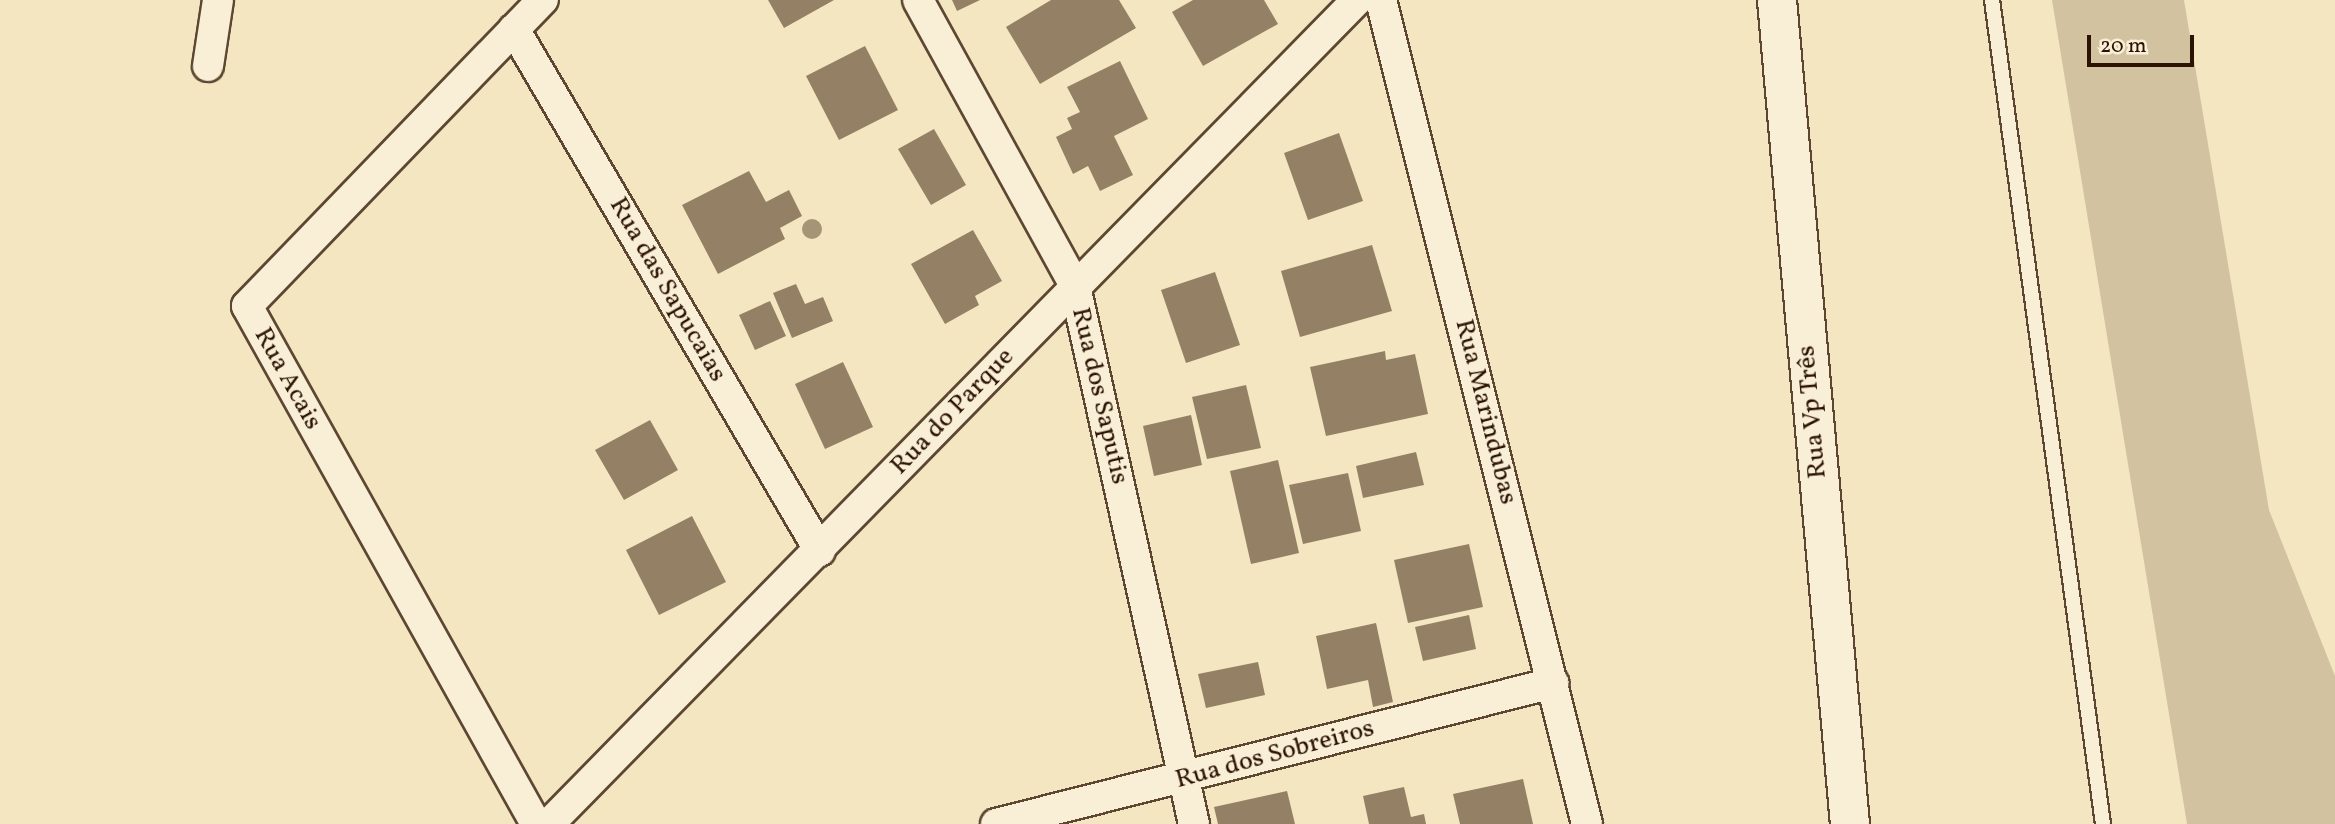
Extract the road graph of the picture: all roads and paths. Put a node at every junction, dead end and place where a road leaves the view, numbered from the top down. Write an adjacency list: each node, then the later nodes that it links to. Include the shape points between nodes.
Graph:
1 (218, 0): 9 (street)
2 (543, 0): 8 (street, Rua Acais)
3 (918, 0): 10 (street, Rua dos Saputis)
4 (1357, 0): 10 (street, Rua do Parque)
5 (1381, 0): 12 (street, Rua Marindubas)
6 (1777, 0): 19 (street, Rua Vp Três)
7 (1992, 0): 20 (lane)
8 (514, 30): 11 (street, Rua das Sapucaias); 14 (street, Rua Acais, via 247,306)
9 (208, 66)
10 (1075, 286): 11 (street, Rua do Parque); 13 (street, Rua dos Saputis)
11 (820, 551): 15 (street, Rua do Parque)
12 (1553, 682): 13 (street, Rua dos Sobreiros); 18 (street, Rua Marindubas)
13 (1184, 779): 16 (street, Rua dos Sobreiros); 17 (street, Rua dos Saputis)
14 (536, 824)
15 (549, 824)
16 (996, 824)
17 (1194, 824)
18 (1587, 824)
19 (1850, 824)
20 (2103, 824)

